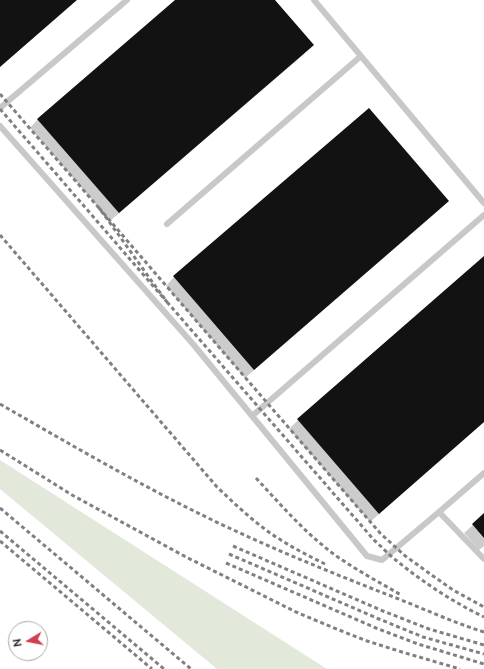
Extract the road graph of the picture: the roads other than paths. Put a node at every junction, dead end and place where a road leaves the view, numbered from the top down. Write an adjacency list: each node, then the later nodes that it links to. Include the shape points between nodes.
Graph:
1 (126, 0): 4 (lane)
2 (314, 0): 3 (lane)
3 (361, 56): 6 (lane); 8 (lane)
4 (0, 108)
5 (0, 126): 9 (lane, via 193,344)
6 (484, 203)
7 (484, 215): 9 (lane)
8 (167, 224)
9 (252, 416): 11 (lane, via 367,556 382,560)
10 (484, 473): 11 (lane)
11 (439, 512): 12 (lane)
12 (484, 559)

